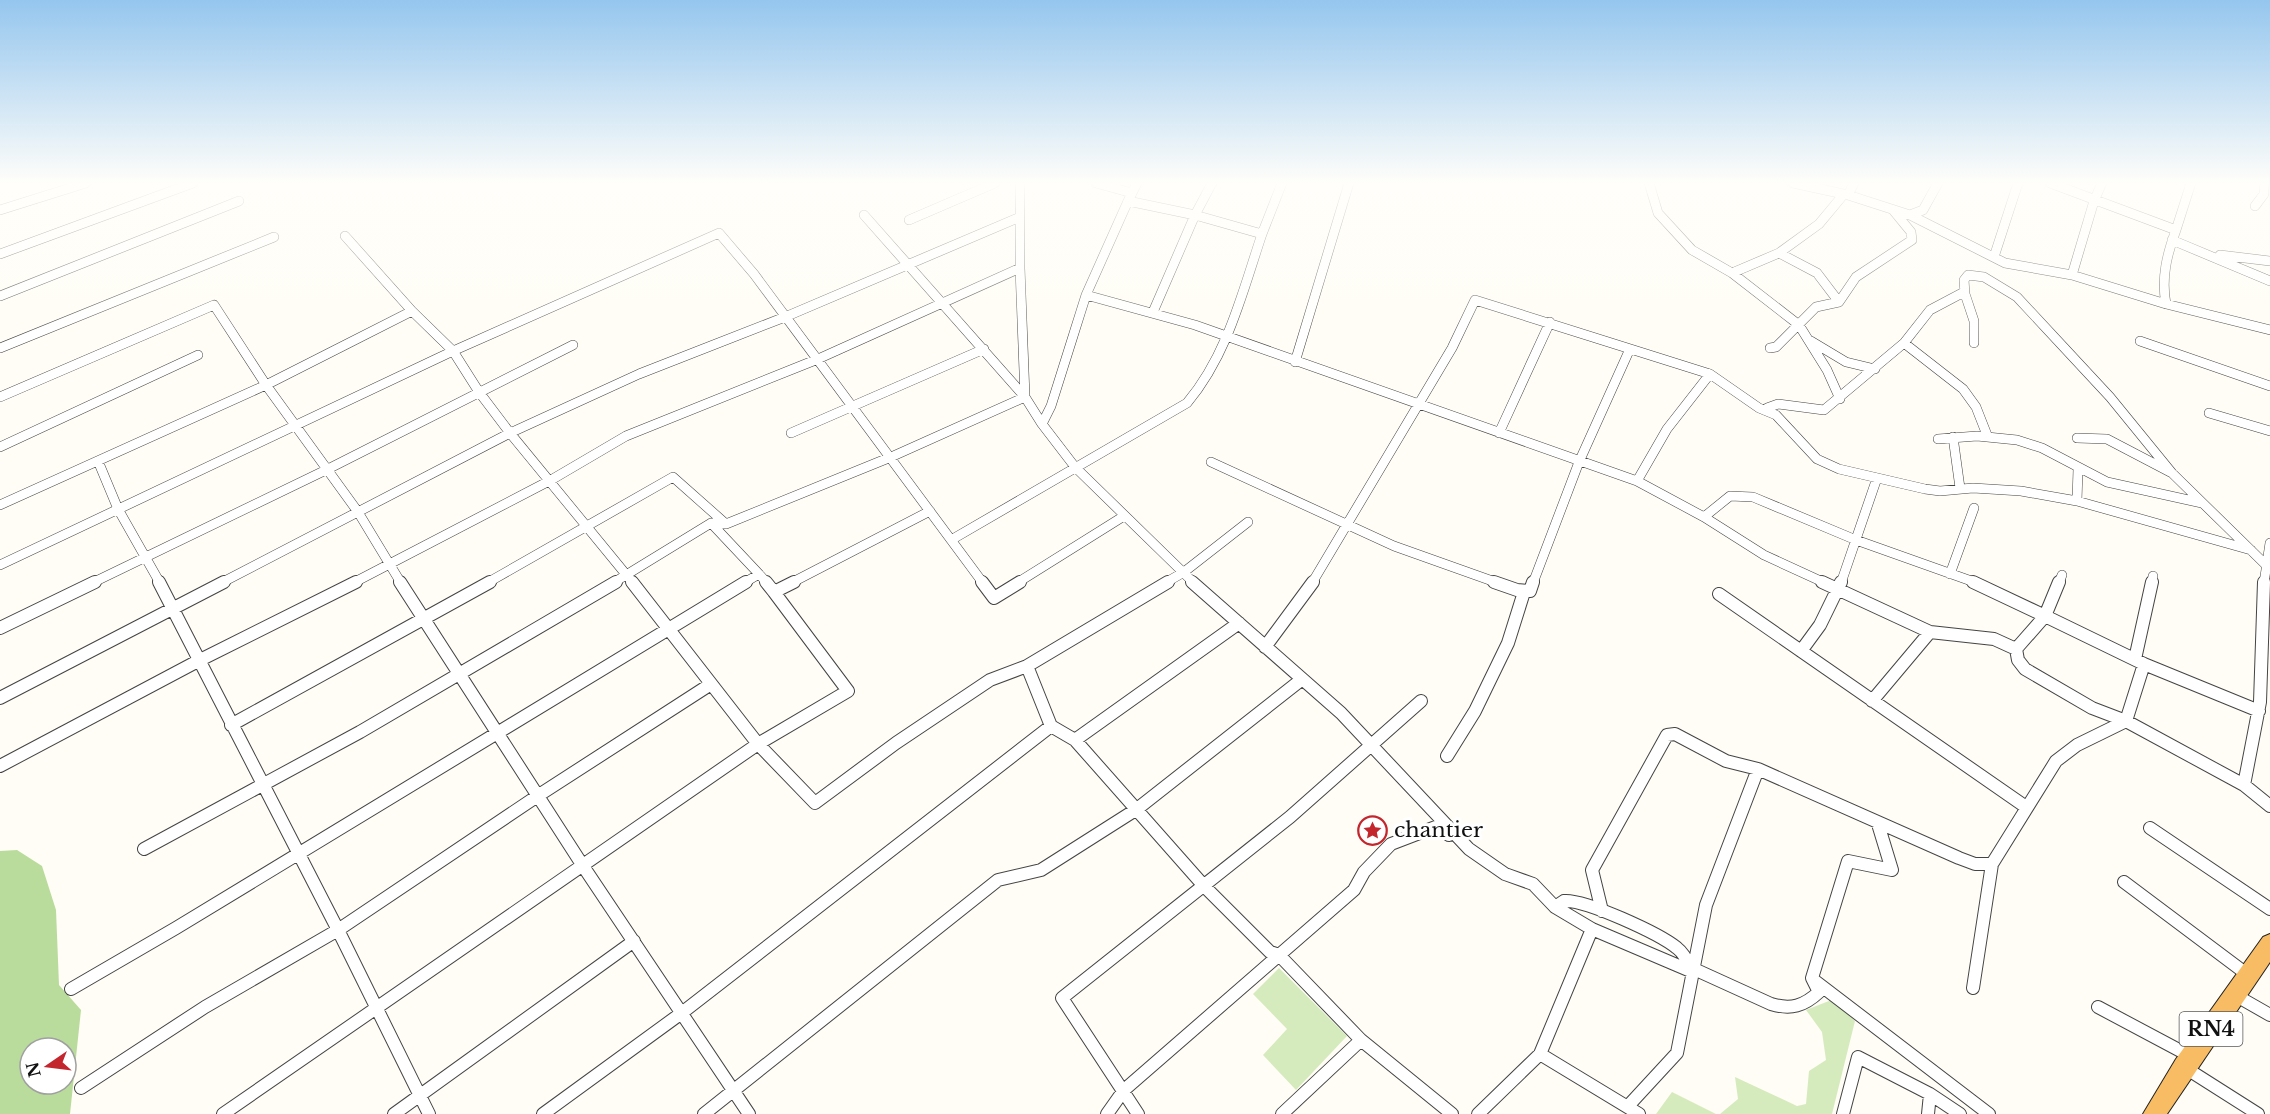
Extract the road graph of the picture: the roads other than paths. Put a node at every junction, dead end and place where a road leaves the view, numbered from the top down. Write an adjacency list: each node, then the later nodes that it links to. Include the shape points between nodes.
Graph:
1 (54, 235): 24 (street)
2 (153, 235): 34 (street)
3 (715, 235): 53 (street)
4 (721, 235): 40 (street)
5 (882, 235): 27 (street)
6 (978, 235): 27 (street)
7 (1020, 235): 28 (street)
8 (1113, 235): 33 (street)
9 (1186, 235): 39 (street)
10 (1262, 235): 44 (street)
11 (1333, 235): 57 (street)
12 (1678, 235): 29 (street, via 1692,250)
13 (1804, 235): 22 (street)
14 (1911, 235): 35 (street, via 1912,240 1856,278)
15 (1950, 235): 25 (street)
16 (2001, 235): 25 (street)
17 (2084, 235): 30 (street)
18 (2174, 235): 21 (street)
19 (345, 236): 38 (street)
20 (274, 237): 50 (street)
21 (2172, 240): 23 (street); 37 (street, via 2163,290)
22 (1779, 253): 29 (street); 35 (street, via 1817,273)
23 (2208, 253): 26 (street); 31 (street)
24 (0, 255)
25 (1994, 257): 30 (street, via 2014,266)
26 (2270, 261)
27 (908, 265): 36 (street); 40 (street)
28 (1020, 268): 36 (street); 64 (street)
29 (1732, 273): 42 (street)
30 (2072, 275): 37 (street)
31 (2270, 280)
32 (1964, 292): 47 (street, via 1930,310); 48 (street, via 1972,314); 88 (street, via 1964,281 1978,274 2018,297 2110,397)
33 (1086, 295): 39 (street); 70 (street, via 1052,406)
34 (0, 296)
35 (1839, 302): 42 (street, via 1816,307)
36 (943, 303): 52 (street); 56 (street)
37 (2166, 304): 43 (street)
38 (412, 311): 53 (street); 60 (street)
39 (1153, 312): 44 (street)
40 (785, 317): 56 (street); 73 (street, via 639,374)
41 (1550, 322): 54 (street); 66 (street, via 1475,300 1452,348); 75 (street)
42 (1799, 325): 45 (street); 51 (street)
43 (2270, 330)
44 (1227, 336): 57 (street); 85 (street, via 1201,389 1187,403)
45 (1810, 340): 58 (street, via 1846,362); 65 (street)
46 (2140, 341): 61 (street)
47 (1904, 343): 58 (street); 76 (street, via 1963,389 1976,407)
48 (1974, 343)
49 (573, 345): 62 (street)
50 (0, 348)
51 (1770, 348)
52 (984, 349): 64 (street); 67 (street)
53 (453, 351): 62 (street); 71 (street)
54 (1629, 351): 59 (street); 84 (street)
55 (198, 355): 80 (street)
56 (818, 359): 67 (street); 90 (street, via 626,436)
57 (1295, 362): 66 (street)
58 (1875, 369): 65 (street)
59 (1710, 374): 68 (street, via 1759,408); 91 (street, via 1667,429)
60 (266, 385): 63 (street, via 214,305); 71 (street); 82 (street)
61 (2270, 386)
62 (479, 392): 73 (street); 86 (street)
63 (0, 396)
64 (1025, 397): 70 (street); 81 (street)
65 (1840, 399): 68 (street, via 1819,411 1778,404)
66 (1418, 402): 75 (street); 105 (street)
67 (851, 407): 74 (street); 81 (street)
68 (1767, 408): 89 (street, via 1816,458)
69 (2209, 413): 72 (street)
70 (1042, 424): 85 (street)
71 (297, 426): 86 (street); 97 (street)
72 (2270, 431)
73 (510, 433): 90 (street); 99 (street)
74 (791, 433)
75 (1499, 433): 84 (street)
76 (1987, 435): 77 (street); 87 (street, via 2040,447)
77 (1953, 436): 79 (street); 92 (street)
78 (2077, 438): 88 (street, via 2107,439)
79 (1938, 439)
80 (0, 447)
81 (891, 457): 98 (street); 104 (street)
82 (98, 461): 95 (street); 97 (street)
83 (1211, 462): 105 (street)
84 (1579, 462): 91 (street); 123 (street, via 1533,587)
85 (1075, 467): 100 (street); 107 (street)
86 (328, 468): 99 (street); 111 (street)
87 (2078, 469): 93 (street); 94 (street, via 2131,489)
88 (2172, 473): 94 (street)
89 (1876, 478): 92 (street, via 1940,491); 108 (street)
90 (550, 480): 106 (street); 114 (street)
91 (1637, 481): 101 (street)
92 (1960, 488): 93 (street, via 2021,491)
93 (2077, 501): 110 (street)
94 (2202, 502): 110 (street)
95 (0, 505)
96 (1974, 508): 117 (street)
97 (118, 509): 111 (street); 113 (street)
98 (930, 511): 107 (street); 122 (street)
99 (358, 512): 114 (street); 126 (street)
100 (1124, 516): 107 (street, via 994,598); 115 (street)
101 (1704, 518): 108 (street, via 1730,495 1739,494); 121 (street, via 1764,555)
102 (1248, 522): 115 (street)
103 (711, 523): 104 (street); 116 (street); 119 (street)
104 (726, 524): 106 (street, via 673,477)
105 (1349, 524): 123 (street, via 1429,560); 133 (street, via 1311,585)
106 (587, 526): 119 (street); 128 (street)
107 (951, 540)
108 (1856, 540): 117 (street); 121 (street)
109 (2270, 543): 112 (street)
110 (2251, 550): 112 (street)
111 (144, 558): 126 (street); 130 (street)
112 (2265, 564): 125 (street)
113 (0, 565)
114 (389, 565): 128 (street); 136 (street)
115 (1184, 572): 129 (street); 138 (street)
116 (759, 574): 122 (street); 131 (street)
117 (1950, 574): 127 (street, via 1985,586)
118 (2062, 575): 127 (street)
119 (627, 576): 131 (street); 139 (street)
120 (2153, 576): 137 (street)
121 (1839, 589): 132 (street); 135 (street)
122 (774, 592): 151 (street, via 848,691)
123 (1524, 592): 153 (street, via 1508,643 1475,711)
124 (1719, 594): 135 (street)
125 (2266, 598): 145 (street)
126 (174, 608): 136 (street); 142 (street)
127 (2045, 616): 134 (street); 137 (street)
128 (423, 620): 139 (street); 147 (street)
129 (1239, 623): 133 (street); 150 (street)
130 (0, 628)
131 (671, 629): 141 (street); 149 (street)
132 (1930, 632): 134 (street, via 1994,639); 144 (street)
133 (1265, 647): 140 (street)
134 (2016, 649): 146 (street, via 2025,669 2092,708)
135 (1801, 651): 144 (street)
136 (198, 661): 147 (street); 154 (street)
137 (2140, 661): 145 (street); 146 (street)
138 (1028, 666): 148 (street); 151 (street, via 990,680 815,803)
139 (460, 674): 149 (street); 157 (street)
140 (1301, 680): 152 (street, via 1341,713); 161 (street)
141 (711, 684): 151 (street); 158 (street)
142 (0, 698)
143 (1420, 701): 152 (street)
144 (1872, 701): 160 (street)
145 (2259, 711): 156 (street)
146 (2126, 721): 156 (street); 160 (street, via 2076,745 2055,760)
147 (231, 725): 157 (street)
148 (1051, 726): 150 (street); 187 (street)
149 (498, 732): 158 (street); 166 (street)
150 (1075, 740): 161 (street)
151 (758, 744): 168 (street)
152 (1372, 747): 165 (street); 170 (street)
153 (1447, 756)
154 (0, 766)
155 (1758, 770): 162 (street); 173 (street, via 1726,761 1675,734 1667,735 1592,870); 179 (street, via 1706,905)
156 (2244, 785): 159 (street)
157 (265, 787): 164 (street); 166 (street)
158 (539, 795): 168 (street); 175 (street)
159 (2270, 806)
160 (2026, 807): 167 (street)
161 (1137, 809): 170 (street); 194 (street, via 1041,870 998,880)
162 (1878, 824): 167 (street, via 1975,864); 181 (street, via 1892,870 1848,861)
163 (2150, 828): 172 (street)
164 (144, 849)
165 (1468, 849): 171 (street, via 1505,874 1533,884); 178 (street, via 1438,826 1391,844 1364,872 1354,890)
166 (299, 853): 175 (street); 183 (street)
167 (1992, 864): 182 (street)
168 (583, 866): 176 (street); 185 (street)
169 (2124, 882): 180 (street)
170 (1204, 886): 178 (street, via 1269,952); 193 (street, via 1062,998)
171 (1555, 907): 173 (street, via 1569,900); 174 (street)
172 (2270, 909)
173 (1602, 911): 179 (street, via 1678,948)
174 (1592, 929): 179 (street); 190 (street)
175 (338, 930): 185 (street); 192 (street, via 205,1007)
176 (634, 941): 187 (street); 196 (street)
177 (2270, 944): 180 (highway, RN4)
178 (1278, 955): 189 (street); 193 (street)
179 (1694, 970): 181 (street, via 1788,1009 1802,1005 1819,992); 197 (street, via 1677,1053)
180 (2248, 975): 184 (highway, RN4)
181 (1812, 978): 212 (street)
182 (1973, 988)
183 (70, 989)
184 (2235, 995): 188 (street); 191 (highway, RN4)
185 (375, 1007): 196 (street); 198 (street)
186 (2098, 1007): 191 (street)
187 (683, 1012): 194 (street); 201 (street)
188 (2270, 1015)
189 (1361, 1040): 206 (street); 207 (street)
190 (1540, 1054): 197 (street); 208 (street)
191 (2188, 1062): 213 (highway, RN4); 214 (street)
192 (81, 1088)
193 (1124, 1090): 204 (street); 205 (street)
194 (735, 1091): 202 (street); 203 (street)
195 (1930, 1094): 209 (street, via 1858,1057); 210 (street); 211 (street)
196 (419, 1096): 199 (street); 200 (street)
197 (1634, 1110)
198 (223, 1114)
199 (394, 1114)
200 (429, 1114)
201 (543, 1114)
202 (704, 1114)
203 (749, 1114)
204 (1107, 1114)
205 (1138, 1114)
206 (1282, 1114)
207 (1452, 1114)
208 (1478, 1114)
209 (1844, 1114)
210 (1928, 1114)
211 (1960, 1114)
212 (1988, 1114)
213 (2154, 1114)
214 (2258, 1114)

